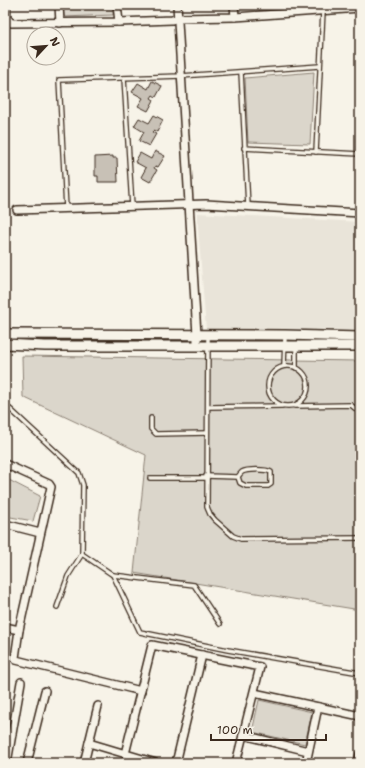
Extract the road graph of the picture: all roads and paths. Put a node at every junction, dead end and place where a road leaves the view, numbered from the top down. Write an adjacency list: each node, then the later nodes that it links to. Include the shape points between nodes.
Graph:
1 (6, 5): 11 (street, via 7,18 11,23)
2 (59, 5): 11 (street)
3 (117, 5): 10 (street)
4 (177, 5): 9 (street)
5 (234, 5): 8 (street)
6 (322, 8): 7 (street); 8 (street); 12 (lane)
7 (360, 8)
8 (235, 17): 9 (street)
9 (178, 18): 10 (street); 14 (street)
10 (119, 22): 11 (street)
11 (60, 23)
12 (320, 66): 13 (lane); 17 (lane)
13 (240, 72): 14 (lane); 16 (lane)
14 (181, 76): 15 (lane); 19 (street)
15 (124, 78): 20 (lane); 22 (lane, via 59,80)
16 (244, 148): 17 (lane); 21 (lane)
17 (316, 152): 18 (lane)
18 (360, 154)
19 (189, 204): 20 (street); 21 (street); 26 (street)
20 (132, 206): 22 (street)
21 (248, 206): 24 (street)
22 (66, 208): 23 (street)
23 (17, 210)
24 (360, 213)
25 (5, 334): 26 (main road)
26 (197, 335): 27 (main road); 32 (street)
27 (208, 335): 29 (main road); 33 (lane)
28 (360, 337): 30 (main road)
29 (285, 340): 30 (main road); 33 (main road); 35 (lane)
30 (296, 340): 34 (main road); 36 (lane)
31 (5, 344): 32 (main road)
32 (197, 345): 33 (main road)
33 (208, 345): 39 (lane)
34 (360, 346)
35 (284, 366): 36 (lane); 37 (lane, via 270,376 268,389 274,401)
36 (296, 368): 38 (lane, via 307,378 308,391 305,398)
37 (287, 406): 38 (lane); 39 (lane)
38 (294, 406): 41 (lane, via 351,405)
39 (208, 407): 43 (lane)
40 (10, 409): 51 (lane, via 79,473 83,485)
41 (360, 414)
42 (151, 418): 43 (lane, via 151,429 156,434)
43 (207, 433): 45 (lane)
44 (5, 464): 49 (street, via 50,485)
45 (206, 477): 46 (lane); 47 (lane); 50 (lane, via 207,506 210,514 233,536)
46 (238, 477): 46 (lane, via 246,470 268,470 271,484 246,486 240,483)
47 (150, 478)
48 (5, 524): 49 (street)
49 (40, 532): 56 (street)
50 (360, 538)
51 (82, 554): 52 (lane); 53 (lane, via 68,576)
52 (113, 575): 54 (lane, via 194,585); 58 (lane, via 140,632)
53 (57, 607)
54 (220, 624)
55 (5, 627): 56 (street)
56 (19, 630): 61 (street, via 15,658 18,662)
57 (202, 655): 61 (street, via 152,645); 62 (street, via 260,667); 75 (street)
58 (360, 673)
59 (21, 682): 71 (street)
60 (45, 691): 72 (street)
61 (141, 691): 69 (street)
62 (254, 693): 64 (street); 66 (street)
63 (98, 706): 67 (street)
64 (318, 707): 65 (street); 68 (street)
65 (360, 716)
66 (243, 735): 68 (street); 76 (street)
67 (89, 743): 69 (street); 73 (street)
68 (308, 751): 77 (street)
69 (125, 754): 74 (street)
70 (360, 754): 78 (street)
71 (7, 763)
72 (27, 763)
73 (84, 763)
74 (156, 763)
75 (176, 763)
76 (236, 763)
77 (306, 763)
78 (358, 763)

